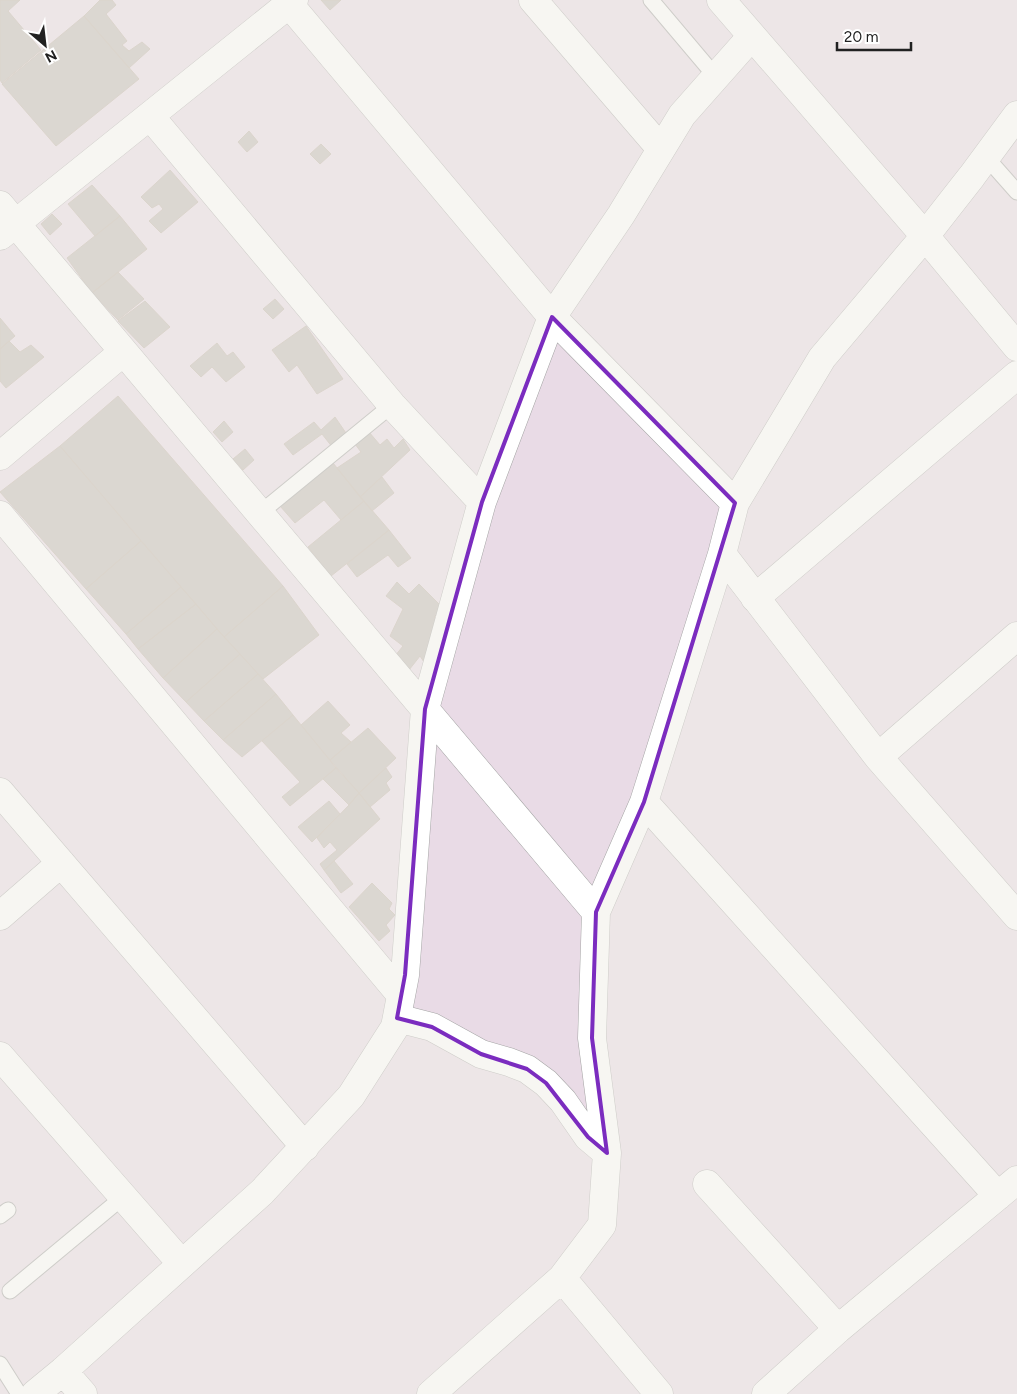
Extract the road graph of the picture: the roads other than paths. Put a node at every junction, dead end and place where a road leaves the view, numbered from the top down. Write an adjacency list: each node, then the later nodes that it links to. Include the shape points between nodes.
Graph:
1 (533, 0): 9 (street)
2 (651, 0): 6 (lane)
3 (721, 0): 5 (street)
4 (291, 2): 8 (street); 14 (street)
5 (751, 37): 6 (street); 13 (street)
6 (716, 77): 9 (street, via 682,115)
7 (1017, 115): 10 (street)
8 (150, 116): 12 (street); 18 (street)
9 (661, 149): 14 (street)
10 (986, 157): 11 (lane); 13 (street)
11 (1017, 192)
12 (5, 222): 16 (street)
13 (925, 236): 15 (street); 21 (street, via 822,358)
14 (552, 317): 20 (street); 21 (street)
15 (1017, 347)
16 (123, 352): 19 (street); 22 (street)
17 (1017, 375): 25 (street)
18 (392, 406): 20 (street); 22 (lane)
19 (0, 456)
20 (482, 502): 27 (street)
21 (735, 503): 24 (street)
22 (260, 513): 27 (street)
23 (0, 514): 35 (street)
24 (722, 554): 25 (street); 30 (street)
25 (755, 598): 28 (street)
26 (1017, 636): 28 (street)
27 (425, 709): 32 (street); 35 (street)
28 (878, 757): 33 (street)
29 (0, 792): 31 (street)
30 (644, 802): 32 (street); 40 (street)
31 (61, 863): 34 (street); 37 (street)
32 (596, 912): 38 (street, via 592,1038)
33 (1016, 912)
34 (0, 916)
35 (399, 1007): 37 (street, via 396,1027 352,1096); 38 (street, via 481,1054 526,1069 546,1083 588,1137)
36 (0, 1056): 41 (street)
37 (305, 1147): 42 (street, via 262,1192)
38 (606, 1153): 43 (street, via 602,1225)
39 (707, 1184): 45 (street)
40 (1008, 1188): 45 (street)
41 (123, 1197): 42 (street); 44 (lane)
42 (182, 1264): 47 (street)
43 (562, 1278): 51 (street); 52 (street)
44 (10, 1291)
45 (838, 1329): 53 (street)
46 (0, 1364): 48 (lane)
47 (63, 1371): 49 (street); 50 (street)
48 (19, 1394)
49 (35, 1394)
50 (83, 1394)
51 (431, 1394)
52 (659, 1394)
53 (766, 1394)

